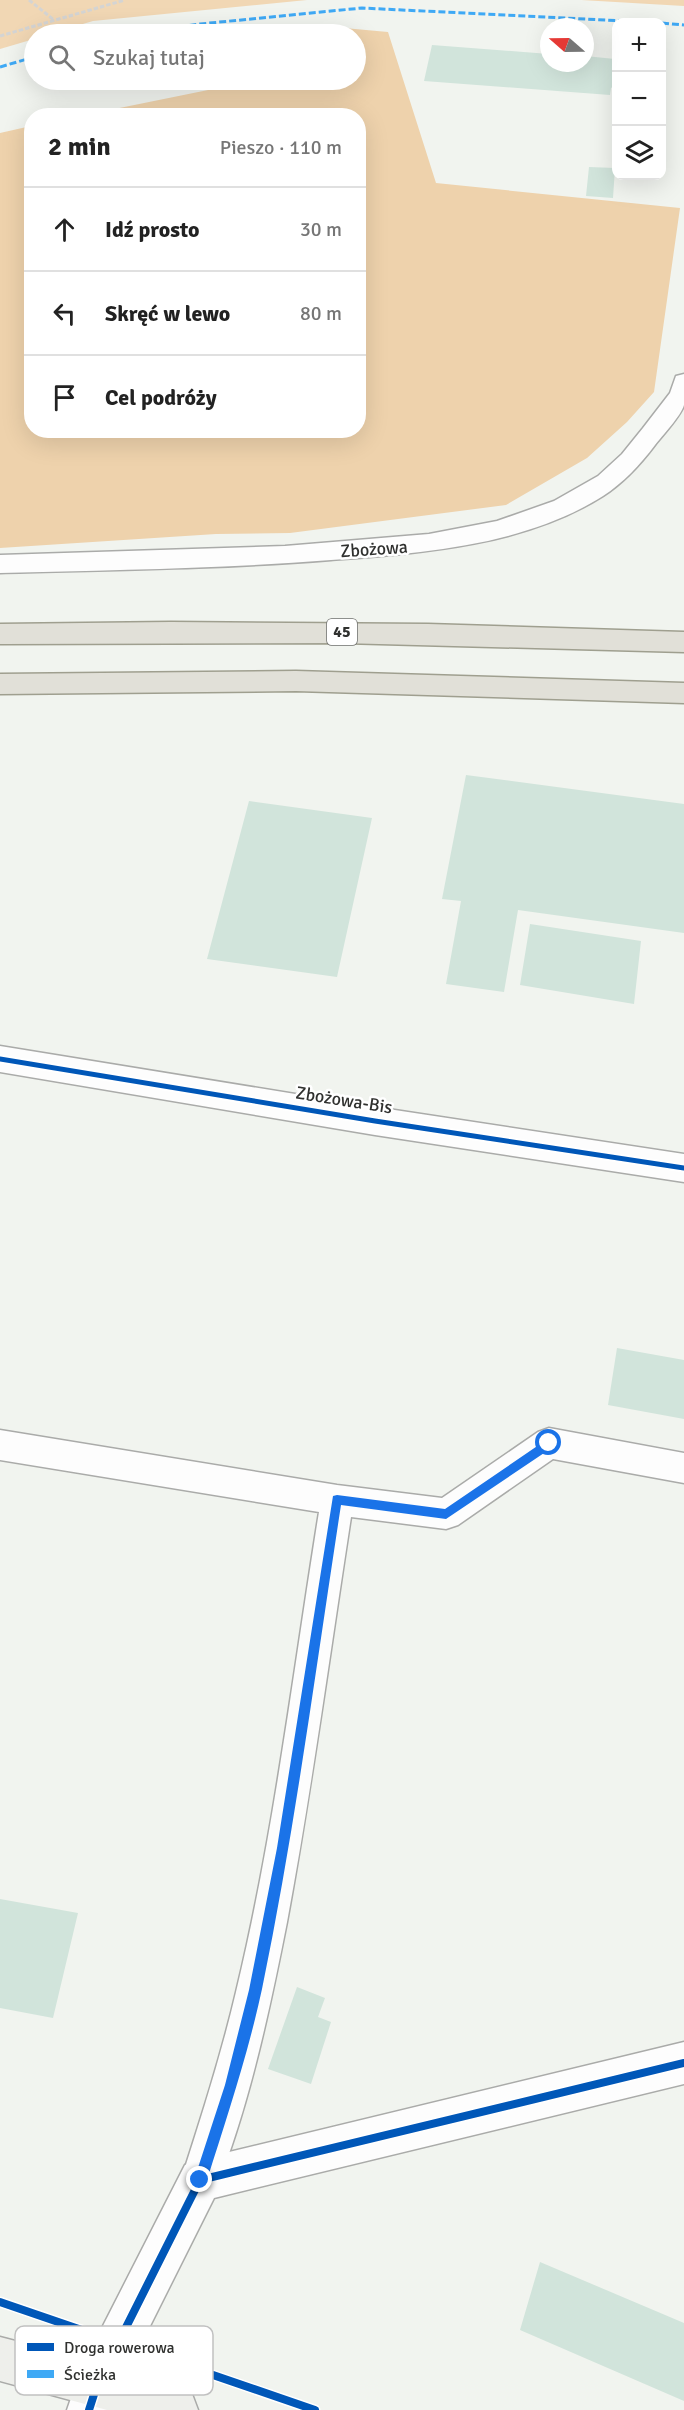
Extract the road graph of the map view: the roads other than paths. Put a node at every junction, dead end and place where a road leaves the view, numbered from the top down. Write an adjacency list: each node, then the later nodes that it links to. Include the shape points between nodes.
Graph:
1 (684, 381): 2 (lane, Zbożowa, via 681,394 621,470 594,491 498,528 421,545 271,557)
2 (0, 564)
3 (0, 634): 4 (main road, 45, via 261,630)
4 (684, 642)
5 (0, 684): 6 (main road, via 296,681)
6 (684, 693)
7 (0, 1059): 8 (street, Zbożowa-Bis)
8 (684, 1168)
9 (0, 1445): 11 (lane)
10 (684, 1468): 11 (lane, via 549,1443 446,1514)
11 (337, 1500): 13 (lane, via 283,1848 255,1990 231,2085)
12 (684, 2062): 13 (street)
13 (200, 2180): 14 (street)
14 (128, 2326)
15 (0, 2359): 16 (street)
16 (15, 2365)
17 (93, 2398): 18 (street)
18 (176, 2410)

